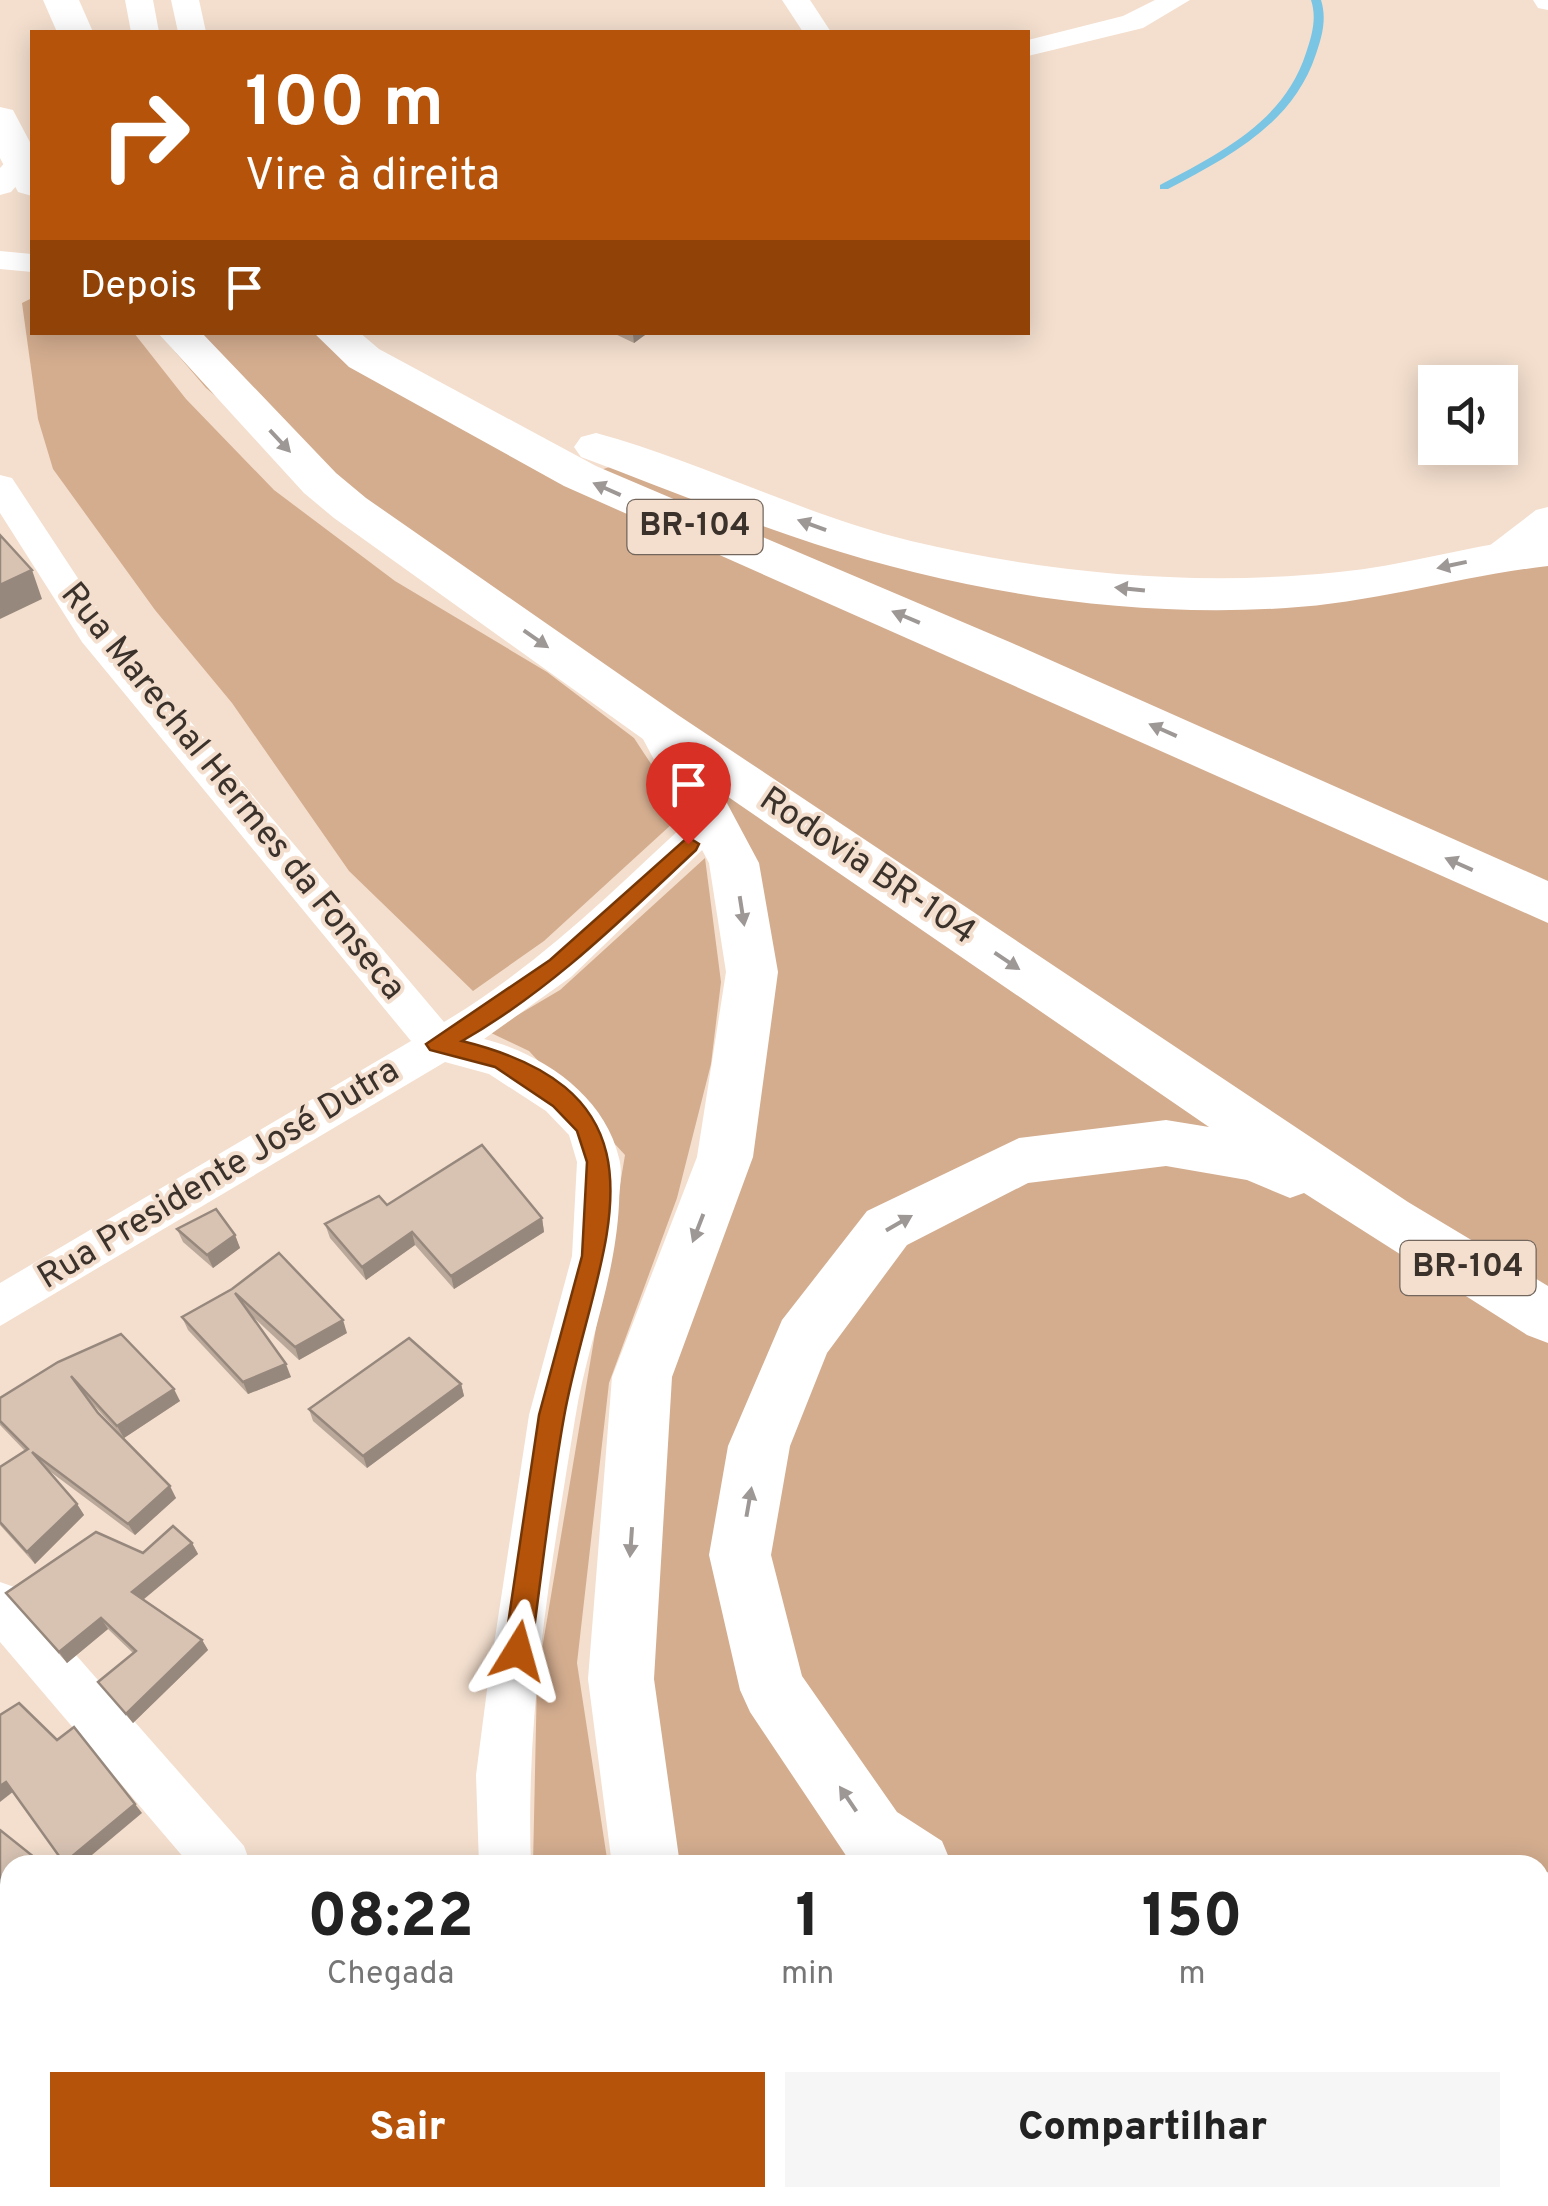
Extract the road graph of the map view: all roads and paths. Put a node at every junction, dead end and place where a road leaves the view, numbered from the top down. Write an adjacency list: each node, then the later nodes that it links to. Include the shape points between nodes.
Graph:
1 (62, 0): 7 (highway)
2 (139, 0): 8 (street)
3 (185, 0): 9 (street)
4 (796, 0): 10 (street)
5 (1176, 0): 6 (street)
6 (1132, 11): 11 (street)
7 (74, 30)
8 (145, 30)
9 (192, 30)
10 (816, 30)
11 (1030, 47)
12 (0, 118): 13 (highway)
13 (18, 178)
14 (0, 260): 15 (street)
15 (30, 263)
16 (180, 335): 23 (highway, Rodovia BR-104 / BR-104, one-way to 23, via 350,508)
17 (336, 335): 18 (highway, BR-104)
18 (404, 379): 22 (highway, one-way to 18, via 1341,588 1178,594 1000,574 832,532); 25 (highway, BR-104, one-way to 18, via 580,476)
19 (0, 486): 26 (street, Rua Marechal Hermes da Fonseca, via 95,633)
20 (1548, 518): 22 (street)
21 (1548, 552): 22 (highway)
22 (1501, 554)
23 (661, 727): 24 (highway); 27 (highway, Rodovia BR-104 / BR-104, one-way to 27)
24 (712, 822): 26 (street, Rua Presidente José Dutra, via 557,966); 33 (highway, one-way to 33, via 734,863 752,972 725,1157 642,1378 621,1679)
25 (1548, 903)
26 (438, 1044): 28 (street, Rua Presidente José Dutra); 32 (street, via 502,1060 561,1100 587,1126 599,1162 594,1256 552,1415 512,1690 502,1775)
27 (1388, 1219): 29 (highway, Rodovia BR-104 / BR-104); 34 (highway, one-way to 27, via 873,1836 773,1690 740,1555 759,1446 802,1338 886,1228 1019,1160 1166,1143 1254,1158)
28 (0, 1306)
29 (1548, 1317)
30 (0, 1605): 31 (street)
31 (216, 1855)
32 (504, 1855)
33 (645, 1855)
34 (902, 1855)

